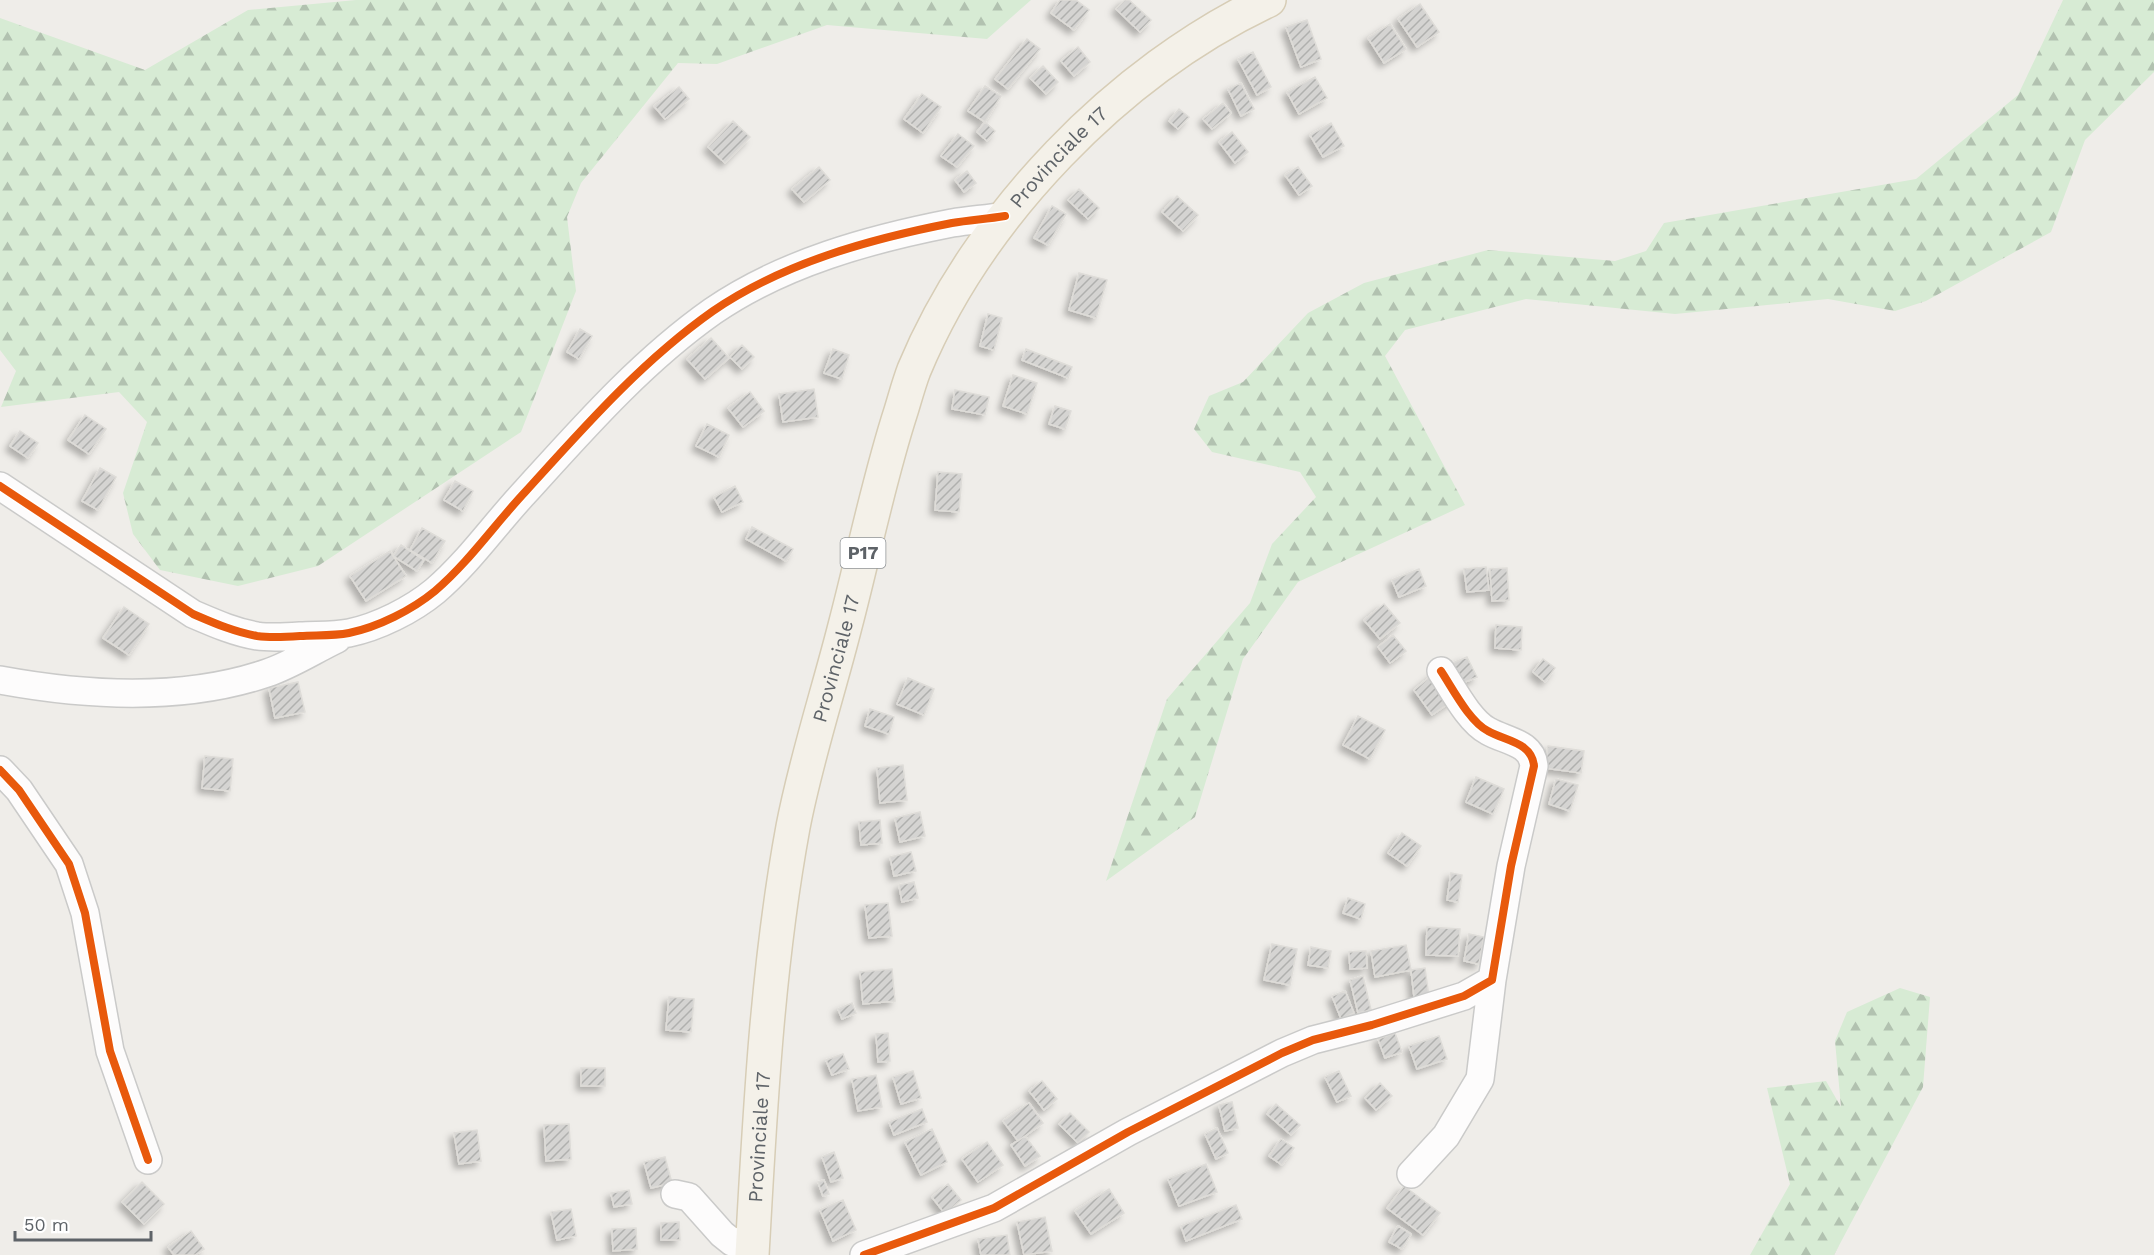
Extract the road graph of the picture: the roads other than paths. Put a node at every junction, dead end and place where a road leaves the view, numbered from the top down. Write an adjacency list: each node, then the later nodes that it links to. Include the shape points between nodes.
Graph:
1 (1269, 0): 2 (main road, Provinciale 17 / P17, via 1207,33 1109,106)
2 (1005, 216): 4 (street, via 953,223 798,266 717,309 653,359 583,428 434,592 389,619); 12 (main road, Provinciale 17 / P17, via 947,303 914,371 878,488 859,575 811,749 781,902 764,1064)
3 (0, 486): 4 (street, via 193,614 226,628 259,636)
4 (349, 633): 6 (street, via 268,673 209,688 134,694)
5 (1442, 671): 8 (street, via 1468,711 1486,730 1524,747 1533,757)
6 (0, 680)
7 (0, 770): 9 (street, via 20,790 69,864 85,913 110,1051)
8 (1492, 980): 10 (street, via 1480,1079 1446,1136); 13 (street, via 1464,996 1313,1040 1282,1053 1128,1132 994,1208)
9 (148, 1160)
10 (1411, 1174)
11 (675, 1194): 12 (street, via 689,1197 732,1242)
12 (752, 1248)
13 (864, 1255)

